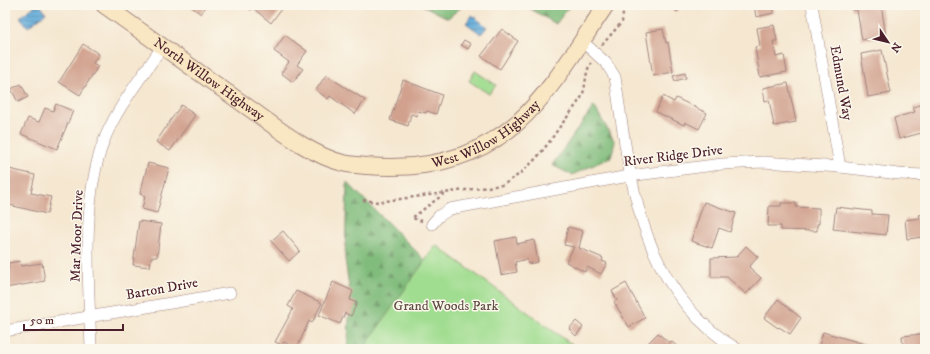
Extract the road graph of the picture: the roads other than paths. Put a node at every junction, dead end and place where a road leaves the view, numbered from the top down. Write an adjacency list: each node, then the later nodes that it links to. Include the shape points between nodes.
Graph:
1 (104, 5): 5 (street, North Willow Highway)
2 (606, 5): 4 (street, West Willow Highway)
3 (812, 5): 7 (street, Edmund Way)
4 (582, 40): 6 (street, West Willow Highway, via 543,95 519,121 494,141 475,151 452,160 381,167 342,163); 9 (street, via 606,63 614,77)
5 (162, 47): 6 (street, North Willow Highway); 12 (street, Mar Moor Drive, via 123,104 103,143 91,195 88,244)
6 (316, 152)
7 (840, 167): 8 (street, River Ridge Drive); 9 (street, River Ridge Drive, via 763,162 722,164)
8 (925, 175)
9 (630, 176): 10 (street, River Ridge Drive, via 450,209); 15 (street, via 651,247 672,288 704,324)
10 (432, 224)
11 (230, 293): 12 (street, Barton Drive)
12 (90, 317): 13 (street, Barton Drive); 14 (street, Mar Moor Drive)
13 (5, 331)
14 (91, 349)
15 (737, 349)

